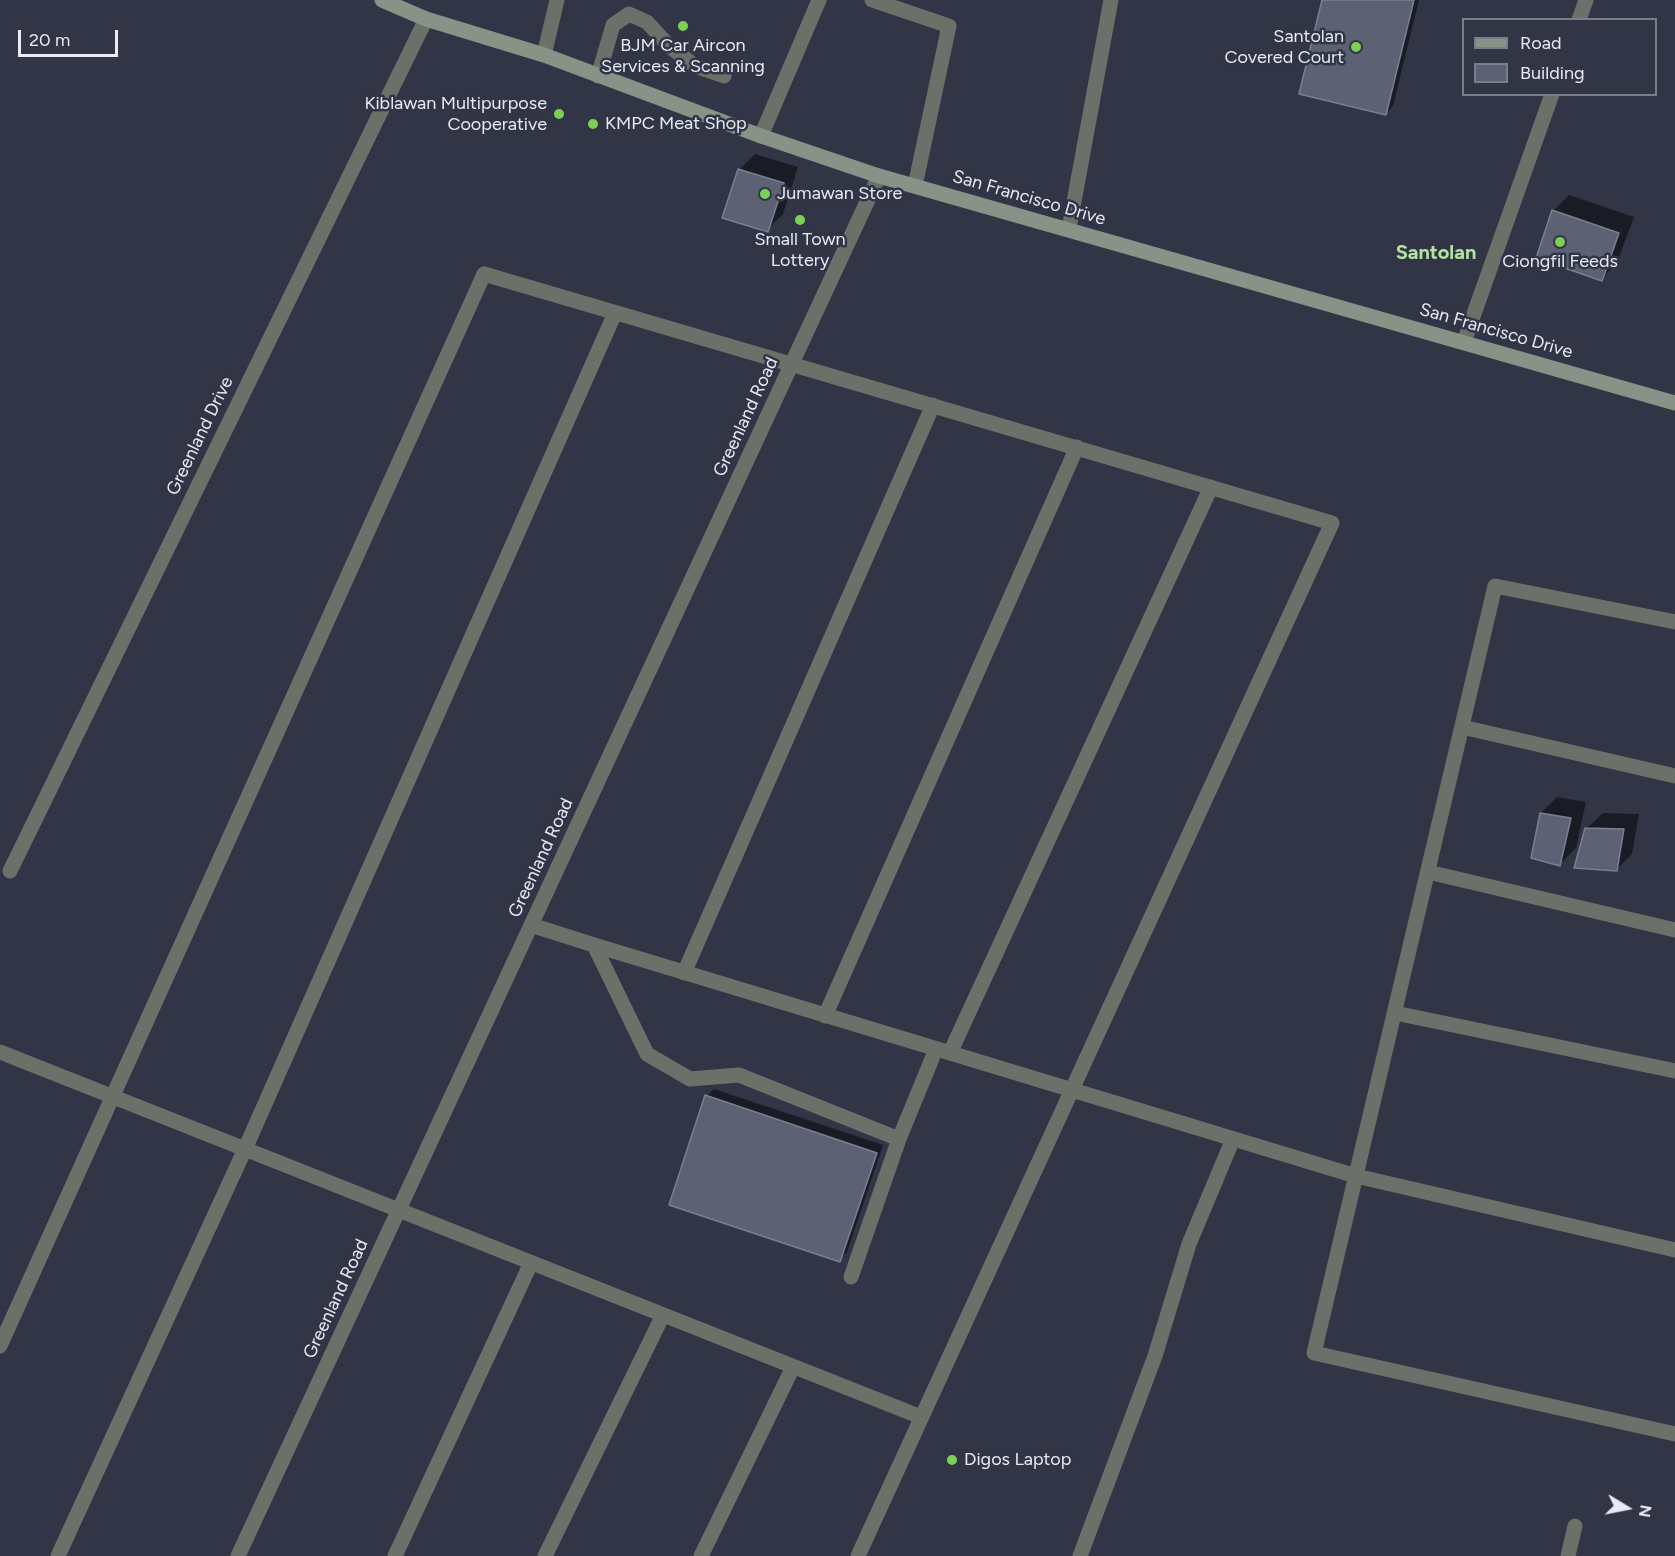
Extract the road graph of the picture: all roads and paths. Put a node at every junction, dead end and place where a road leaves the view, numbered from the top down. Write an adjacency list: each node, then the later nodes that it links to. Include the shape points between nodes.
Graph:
1 (382, 0): 8 (street, San Francisco Drive)
2 (557, 0): 9 (street)
3 (819, 0): 13 (street)
4 (872, 0): 15 (street, via 949,26)
5 (1111, 0): 16 (street)
6 (1582, 1): 7 (street)
7 (1579, 18)
8 (426, 20): 9 (street, San Francisco Drive); 27 (street, Greenland Drive)
9 (544, 56): 11 (street, San Francisco Drive)
10 (724, 75): 11 (street, via 695,66 647,22 629,14 613,25)
11 (598, 76): 13 (street, San Francisco Drive)
12 (1551, 96): 18 (street)
13 (761, 136): 14 (street, San Francisco Drive)
14 (879, 176): 15 (street, San Francisco Drive); 19 (street, Greenland Road)
15 (915, 186): 16 (street, San Francisco Drive)
16 (1069, 230): 18 (street, San Francisco Drive)
17 (615, 313): 19 (street); 39 (street, via 484,274); 42 (street)
18 (1464, 342): 20 (street, San Francisco Drive)
19 (791, 365): 21 (street); 29 (street, Greenland Road)
20 (1675, 403)
21 (933, 405): 22 (street); 32 (street)
22 (1077, 447): 23 (street); 34 (street)
23 (1211, 487): 35 (street); 38 (street, via 1332,523)
24 (1675, 622): 25 (street, via 1495,586)
25 (1462, 727): 26 (street); 28 (street)
26 (1675, 776)
27 (10, 871)
28 (1428, 872): 30 (street); 33 (street)
29 (531, 925): 31 (street); 44 (street, Greenland Road)
30 (1675, 930)
31 (594, 945): 32 (street); 40 (street, via 647,1054 690,1079 739,1075)
32 (684, 973): 34 (street)
33 (1395, 1013): 37 (street); 43 (street)
34 (825, 1016): 35 (street)
35 (943, 1051): 38 (street); 40 (street)
36 (0, 1052): 39 (street)
37 (1675, 1071)
38 (1072, 1090): 41 (street); 51 (street)
39 (113, 1097): 42 (street); 49 (street)
40 (899, 1138): 47 (street)
41 (1233, 1139): 43 (street); 60 (street, via 1189,1244 1155,1356)
42 (245, 1149): 44 (street); 54 (street)
43 (1356, 1176): 45 (street); 52 (street, via 1314,1353)
44 (399, 1210): 46 (street); 55 (street, Greenland Road)
45 (1675, 1250)
46 (531, 1263): 48 (street); 56 (street)
47 (851, 1277)
48 (663, 1315): 50 (street); 57 (street)
49 (0, 1346)
50 (793, 1367): 51 (street); 58 (street)
51 (921, 1418): 59 (street)
52 (1675, 1434)
53 (1575, 1526): 61 (street)
54 (58, 1556)
55 (238, 1556)
56 (395, 1556)
57 (545, 1556)
58 (701, 1556)
59 (858, 1556)
60 (1080, 1556)
61 (1568, 1556)

